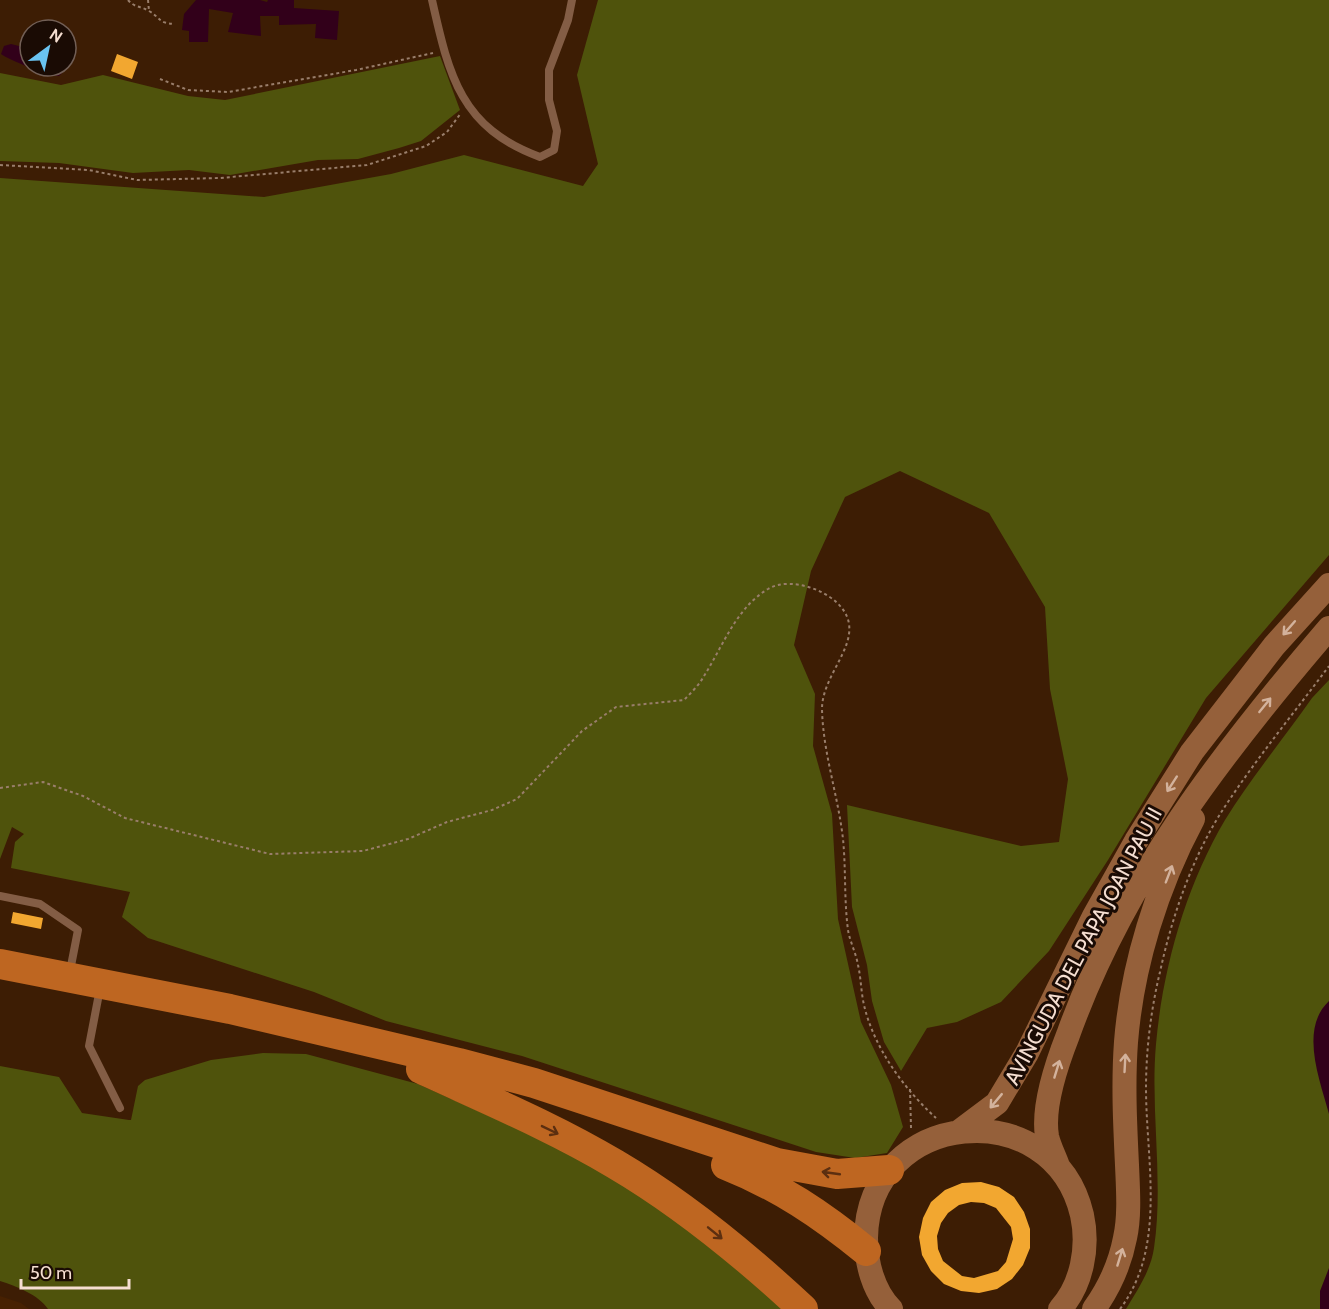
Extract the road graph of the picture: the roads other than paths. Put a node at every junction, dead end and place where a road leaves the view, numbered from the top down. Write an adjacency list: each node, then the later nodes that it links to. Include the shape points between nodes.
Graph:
1 (432, 0): 2 (lane, via 444,51 466,106 513,147 540,157 554,150 556,131 549,100 549,70)
2 (572, 0)
3 (1329, 585): 13 (main road, AVINGUDA DEL PAPA JOAN PAU II, one-way to 13, via 1274,646 1192,752 1125,860 1027,1053 997,1103)
4 (1329, 628): 5 (main road, AVINGUDA DEL PAPA JOAN PAU II, one-way to 4)
5 (1229, 751): 15 (main road, AVINGUDA DEL PAPA JOAN PAU II, one-way to 5, via 1047,1136 1050,1090 1082,996 1125,905 1169,831); 20 (main road, AVINGUDA DEL PAPA JOAN PAU II, one-way to 5, via 1116,1270 1126,1237 1126,1051 1143,949 1183,837)
6 (0, 896): 8 (lane, via 40,904 78,930)
7 (0, 963): 8 (highway)
8 (69, 978): 14 (highway, one-way to 8, via 837,1174 777,1163 534,1083 459,1063 253,1014)
9 (0, 980): 10 (highway)
10 (98, 999): 11 (highway, via 331,1046); 12 (lane, via 89,1046)
11 (421, 1070): 16 (highway, via 557,1106 746,1173 812,1209); 17 (highway, one-way to 17, via 548,1129 631,1174 713,1231)
12 (120, 1108)
13 (957, 1131): 14 (main road, via 934,1137); 15 (main road, via 997,1131 1030,1144)
14 (900, 1160): 16 (main road, via 874,1195 866,1222)
15 (1058, 1166): 19 (main road, via 1077,1197 1086,1232 1082,1268)
16 (866, 1251): 18 (main road, via 873,1280)
17 (803, 1309)
18 (891, 1309)
19 (1060, 1309)
20 (1094, 1309)

